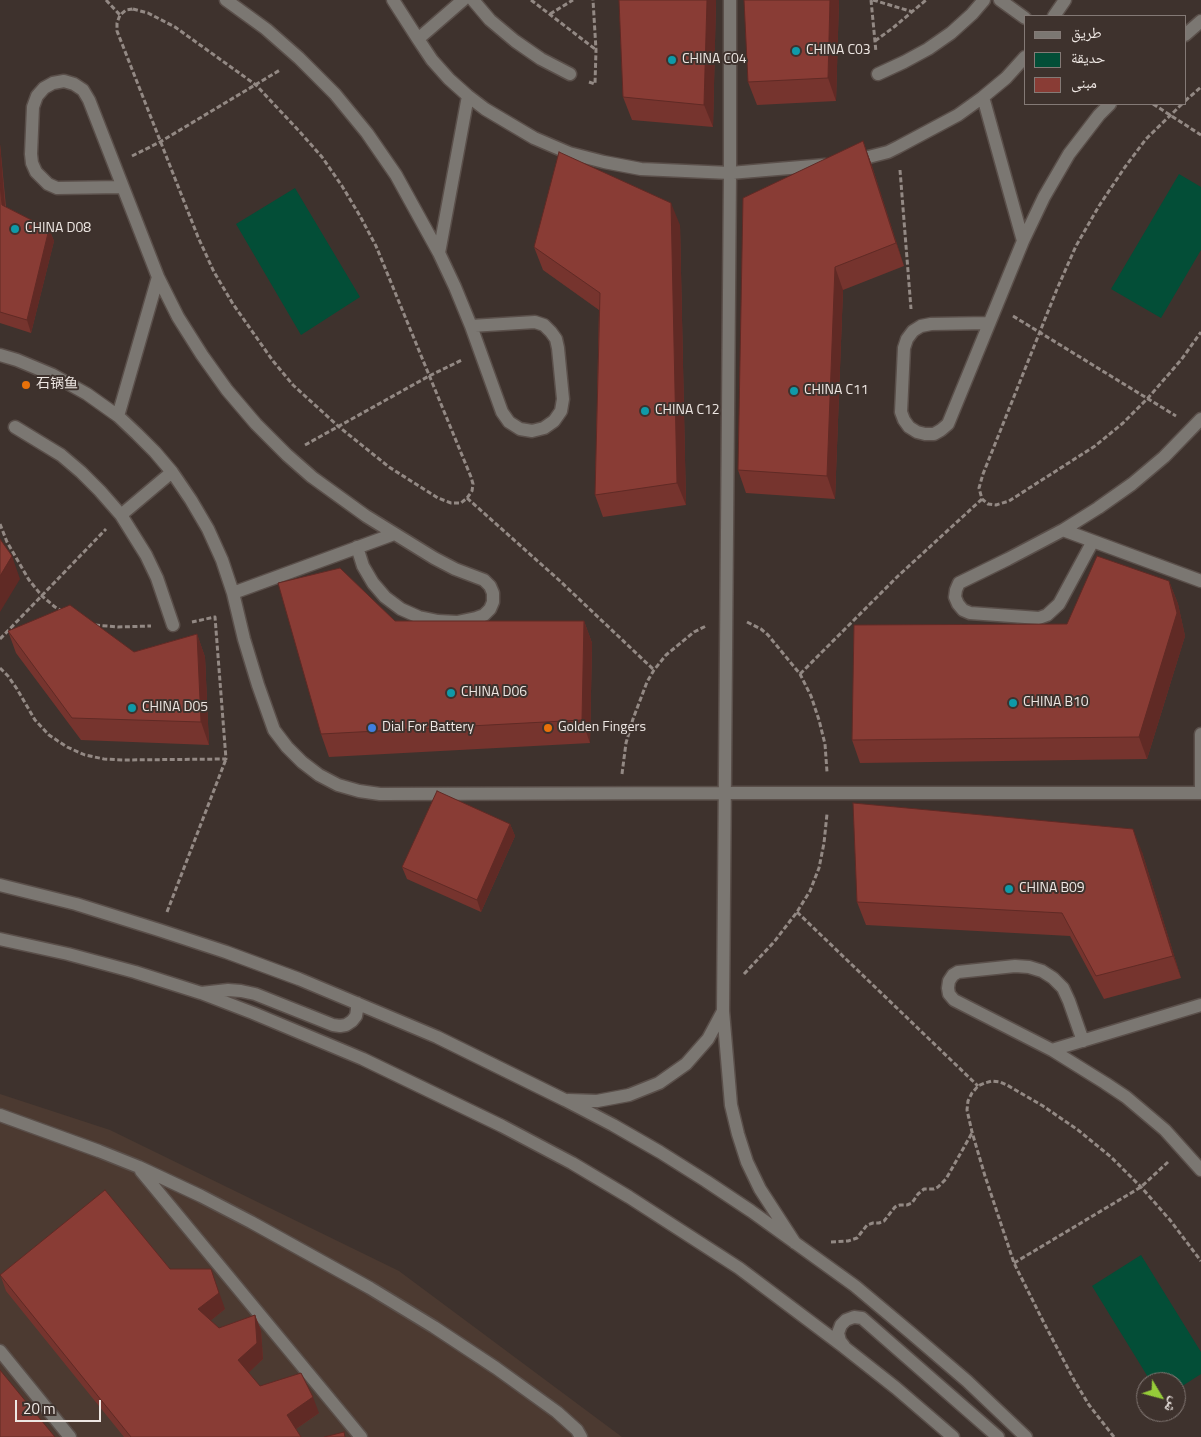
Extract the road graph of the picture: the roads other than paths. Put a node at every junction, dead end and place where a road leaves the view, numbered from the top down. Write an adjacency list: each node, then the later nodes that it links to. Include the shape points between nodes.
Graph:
1 (226, 0): 23 (street, via 266,29 335,94 396,175)
2 (393, 0): 13 (street)
3 (463, 0): 13 (street)
4 (473, 0): 15 (street, via 515,41)
5 (730, 0): 20 (street)
6 (984, 0): 16 (street, via 972,14 928,49)
7 (1000, 0): 10 (street)
8 (1065, 0): 9 (street)
9 (1055, 15)
10 (1024, 17)
11 (1201, 20): 12 (street)
12 (1186, 34)
13 (418, 39): 17 (street, via 432,60)
14 (1024, 58): 18 (street)
15 (570, 74)
16 (878, 74)
17 (468, 96): 20 (street, via 534,138 569,152 641,169); 23 (street)
18 (983, 97): 20 (street, via 958,115 898,147 864,159 840,164); 22 (street)
19 (1109, 105): 22 (street, via 1069,154)
20 (730, 172): 41 (street)
21 (122, 187): 21 (street, via 83,90 64,81 44,88 34,107 31,154 36,172 57,188); 24 (street)
22 (1023, 241): 25 (street)
23 (439, 253): 26 (street)
24 (158, 277): 28 (street); 34 (street, via 202,355 256,424 312,477)
25 (989, 323): 25 (street, via 931,324 913,331 904,348 901,412 909,428 934,434 948,424)
26 (472, 326): 26 (street, via 535,322 551,332 558,348 563,399 561,411 554,421 532,431 520,429 509,422 502,412)
27 (0, 355): 28 (street, via 53,375)
28 (118, 416): 31 (street)
29 (1197, 424): 33 (street, via 1132,484)
30 (16, 427): 32 (street, via 61,455)
31 (172, 472): 32 (street); 38 (street, via 208,530)
32 (121, 515): 39 (street, via 157,578)
33 (1063, 530): 35 (street); 35 (street, via 959,583 955,597 958,604 970,614 1039,618 1047,615 1059,604)
34 (394, 534): 36 (street); 36 (street, via 455,569 484,580 493,593 490,610 484,615 457,622 419,617 401,609 373,583)
35 (1093, 541): 37 (street)
36 (357, 547): 38 (street)
37 (1201, 581)
38 (233, 592): 41 (street, via 244,639 274,730 302,762 338,785 380,794)
39 (173, 625)
40 (1201, 734): 42 (street)
41 (725, 793): 42 (street); 48 (street)
42 (1201, 793)
43 (0, 885): 46 (street, via 160,930)
44 (0, 939): 45 (street, via 78,956)
45 (201, 993): 46 (street, via 228,990 255,994 340,1026 352,1022 358,1010); 56 (street, via 363,1058 563,1159 739,1268)
46 (356, 1003): 51 (street, via 437,1037)
47 (1201, 1005): 49 (street)
48 (724, 1011): 51 (street, via 708,1039 686,1064 659,1082 629,1095 598,1101); 55 (street, via 731,1105 738,1134 760,1189)
49 (1083, 1041): 50 (street); 50 (street, via 1063,988 1042,971 1015,966 953,975 948,988 954,1000)
50 (1052, 1050): 54 (street, via 1146,1113)
51 (565, 1100): 55 (street, via 660,1152)
52 (0, 1115): 53 (street)
53 (139, 1167): 59 (street); 60 (street, via 251,1222 434,1327 557,1412)
54 (1201, 1170)
55 (795, 1243): 63 (street, via 855,1286 911,1333)
56 (844, 1347): 61 (street); 62 (street, via 838,1333 841,1325 854,1317 862,1318)
57 (0, 1351): 58 (street)
58 (70, 1437)
59 (361, 1437)
60 (581, 1437)
61 (953, 1437)
62 (998, 1437)
63 (1026, 1437)

